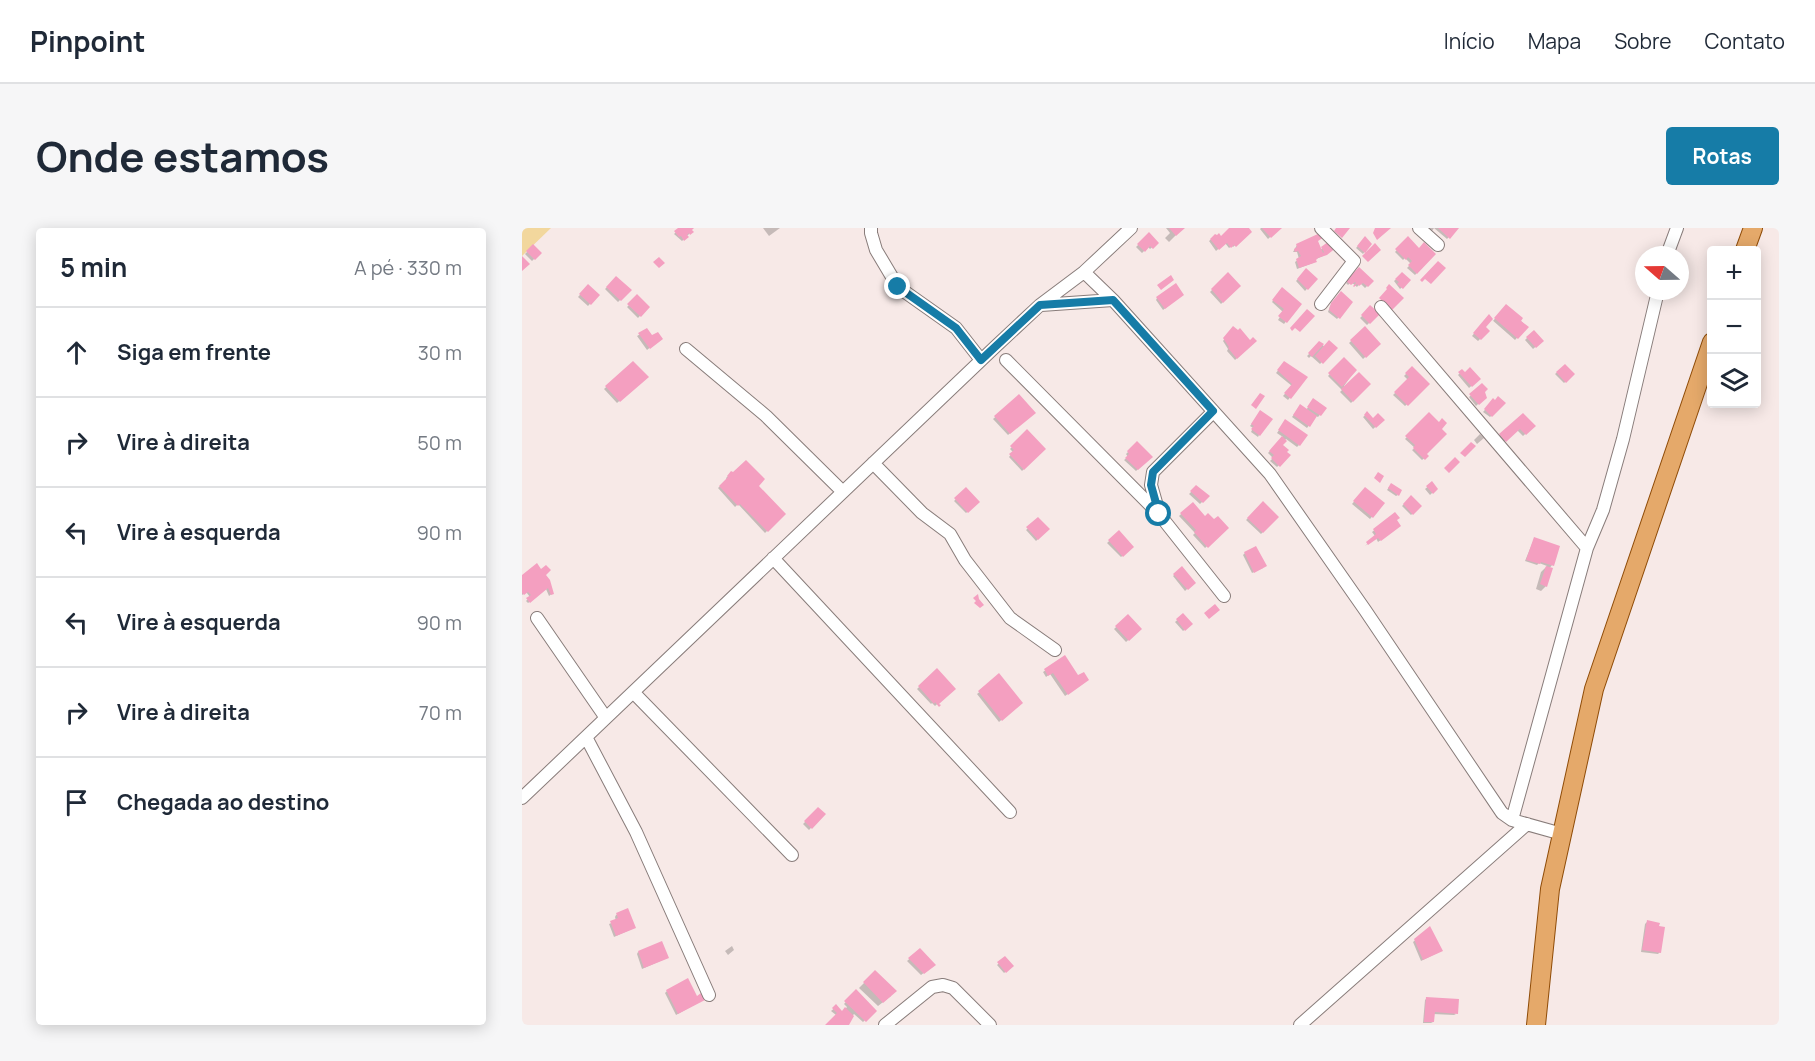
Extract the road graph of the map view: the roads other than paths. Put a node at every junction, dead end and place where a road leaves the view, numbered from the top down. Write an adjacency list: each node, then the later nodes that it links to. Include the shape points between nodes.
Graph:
1 (871, 228): 18 (street, via 876,250 898,287 956,328)
2 (1131, 228): 10 (street)
3 (1321, 228): 13 (street, via 1354,261)
4 (1419, 228): 7 (street)
5 (1677, 228): 8 (street)
6 (1753, 228): 9 (main road)
7 (1438, 245)
8 (1670, 246)
9 (1746, 246)
10 (1084, 272): 11 (street); 14 (street)
11 (1113, 300): 14 (street); 20 (street)
12 (1656, 300): 24 (street, via 1623,439 1603,510)
13 (1321, 304)
14 (1040, 305): 18 (street)
15 (1381, 307): 24 (street)
16 (686, 349): 22 (street, via 766,416)
17 (1708, 354): 36 (main road, via 1594,689)
18 (981, 360): 21 (street)
19 (1006, 360): 23 (street)
20 (1213, 411): 23 (street, via 1153,472 1151,485); 34 (street, via 1270,474 1502,813)
21 (873, 463): 22 (street); 28 (street, via 922,513 950,534 1010,618)
22 (843, 492): 25 (street)
23 (1159, 514): 26 (street)
24 (1587, 548): 34 (street)
25 (773, 558): 29 (street); 33 (street)
26 (1224, 596)
27 (537, 618): 30 (street)
28 (1055, 650)
29 (633, 692): 30 (street); 37 (street)
30 (606, 718): 31 (street)
31 (586, 737): 32 (street); 38 (street, via 636,832)
32 (522, 798)
33 (1010, 812)
34 (1512, 820): 35 (street)
35 (1527, 824): 36 (street); 41 (street)
36 (1562, 834): 42 (main road, via 1550,889)
37 (792, 855)
38 (709, 995)
39 (885, 1025): 40 (street, via 932,987 943,985 953,988)
40 (990, 1025)
41 (1300, 1025)
42 (1536, 1025)

